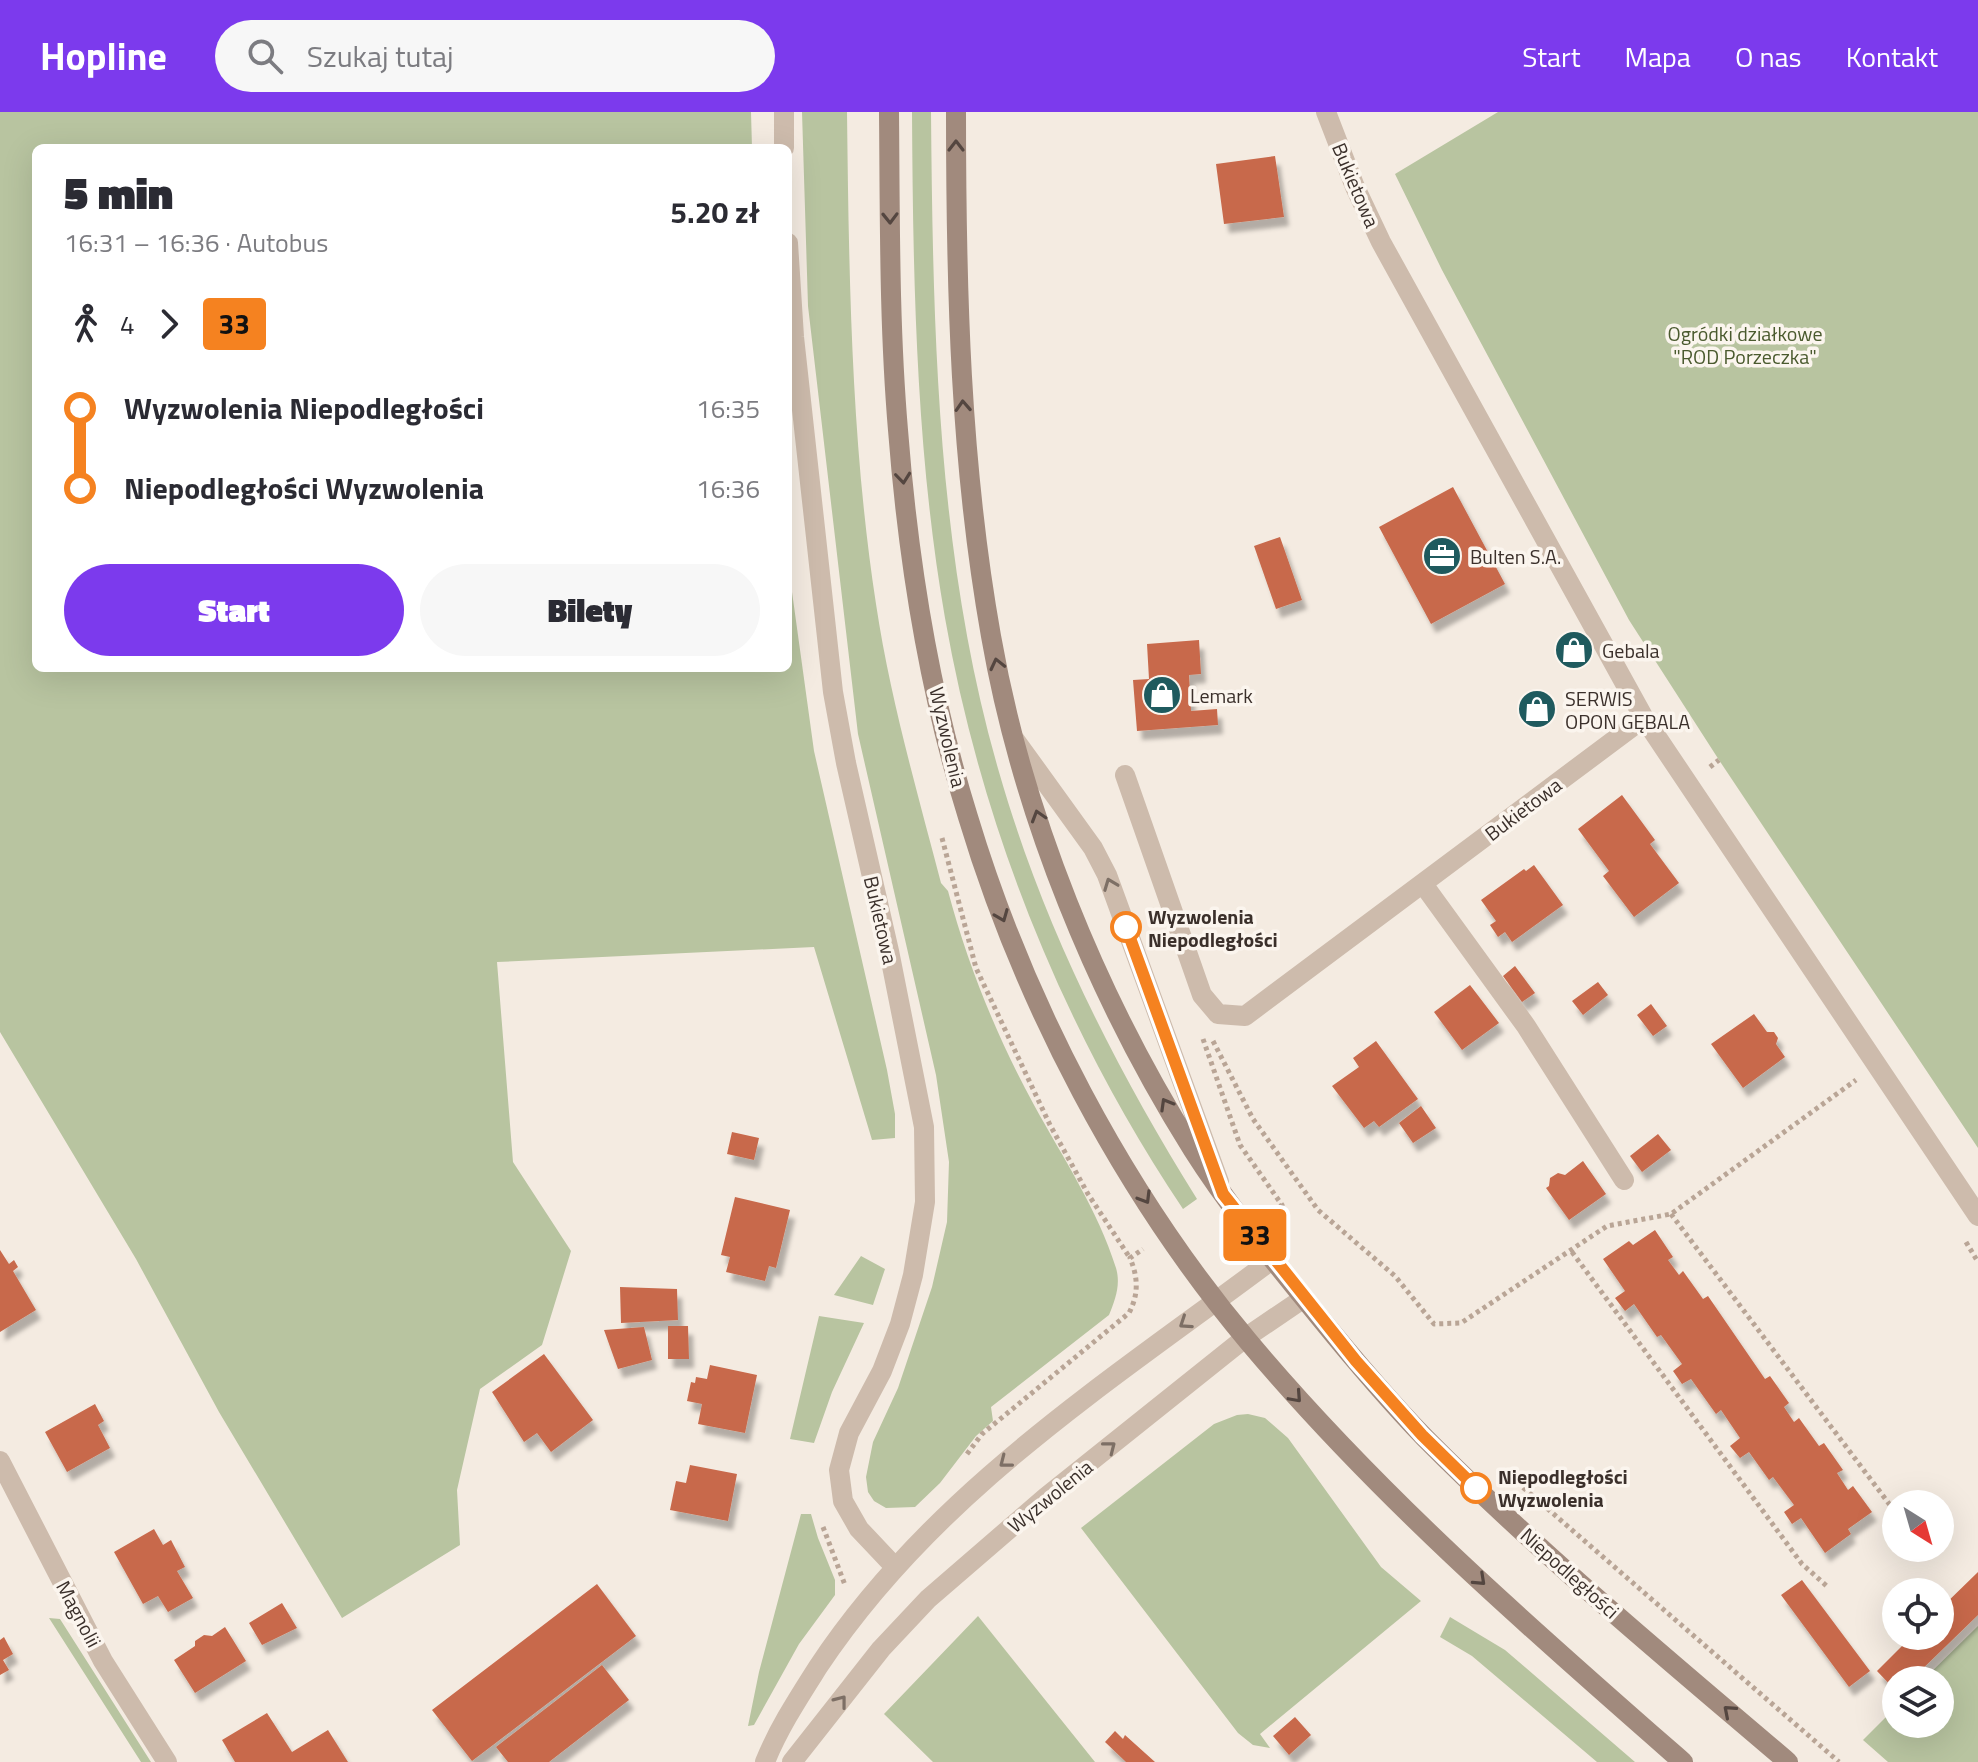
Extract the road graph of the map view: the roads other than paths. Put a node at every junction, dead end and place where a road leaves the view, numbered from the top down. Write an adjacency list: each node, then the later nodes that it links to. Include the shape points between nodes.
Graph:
1 (784, 112): 5 (street)
2 (889, 112): 16 (main road, Wyzwolenia, one-way to 16, via 897,429 920,611 967,816 1027,977 1085,1095)
3 (956, 112): 8 (main road, one-way to 3, via 992,641 964,429)
4 (1326, 112): 7 (street, Bukietowa, via 1381,242)
5 (784, 144)
6 (792, 305): 19 (street, Bukietowa, via 833,692 924,1127 925,1202 913,1275 900,1324 849,1433 839,1470 843,1501 859,1529)
7 (1644, 718): 10 (street, Bukietowa); 13 (street, Bukietowa)
8 (1015, 740): 12 (main road, one-way to 8, via 1169,1110 1100,975 1054,866); 12 (street, one-way to 8, via 1107,875)
9 (1125, 775): 10 (street, Bukietowa, via 1202,995 1218,1014 1245,1016)
10 (1423, 884): 11 (street, via 1526,1026)
11 (1624, 1180)
12 (1223, 1194): 14 (main road)
13 (1978, 1216)
14 (1273, 1259): 15 (main road); 16 (street)
15 (1304, 1298): 17 (street, Wyzwolenia); 24 (main road, Niepodległości, one-way to 15, via 1494,1506 1422,1435)
16 (1216, 1302): 17 (main road); 19 (street, one-way to 19, via 1154,1345 995,1470 925,1534)
17 (1245, 1338): 22 (street, Wyzwolenia, one-way to 17, via 881,1649 928,1599); 23 (main road, one-way to 23, via 1388,1494)
18 (0, 1461): 20 (street, Magnolii, via 103,1661)
19 (887, 1559): 21 (street, via 802,1692)
20 (167, 1762)
21 (765, 1762)
22 (792, 1762)
23 (1683, 1762)
24 (1788, 1762)

